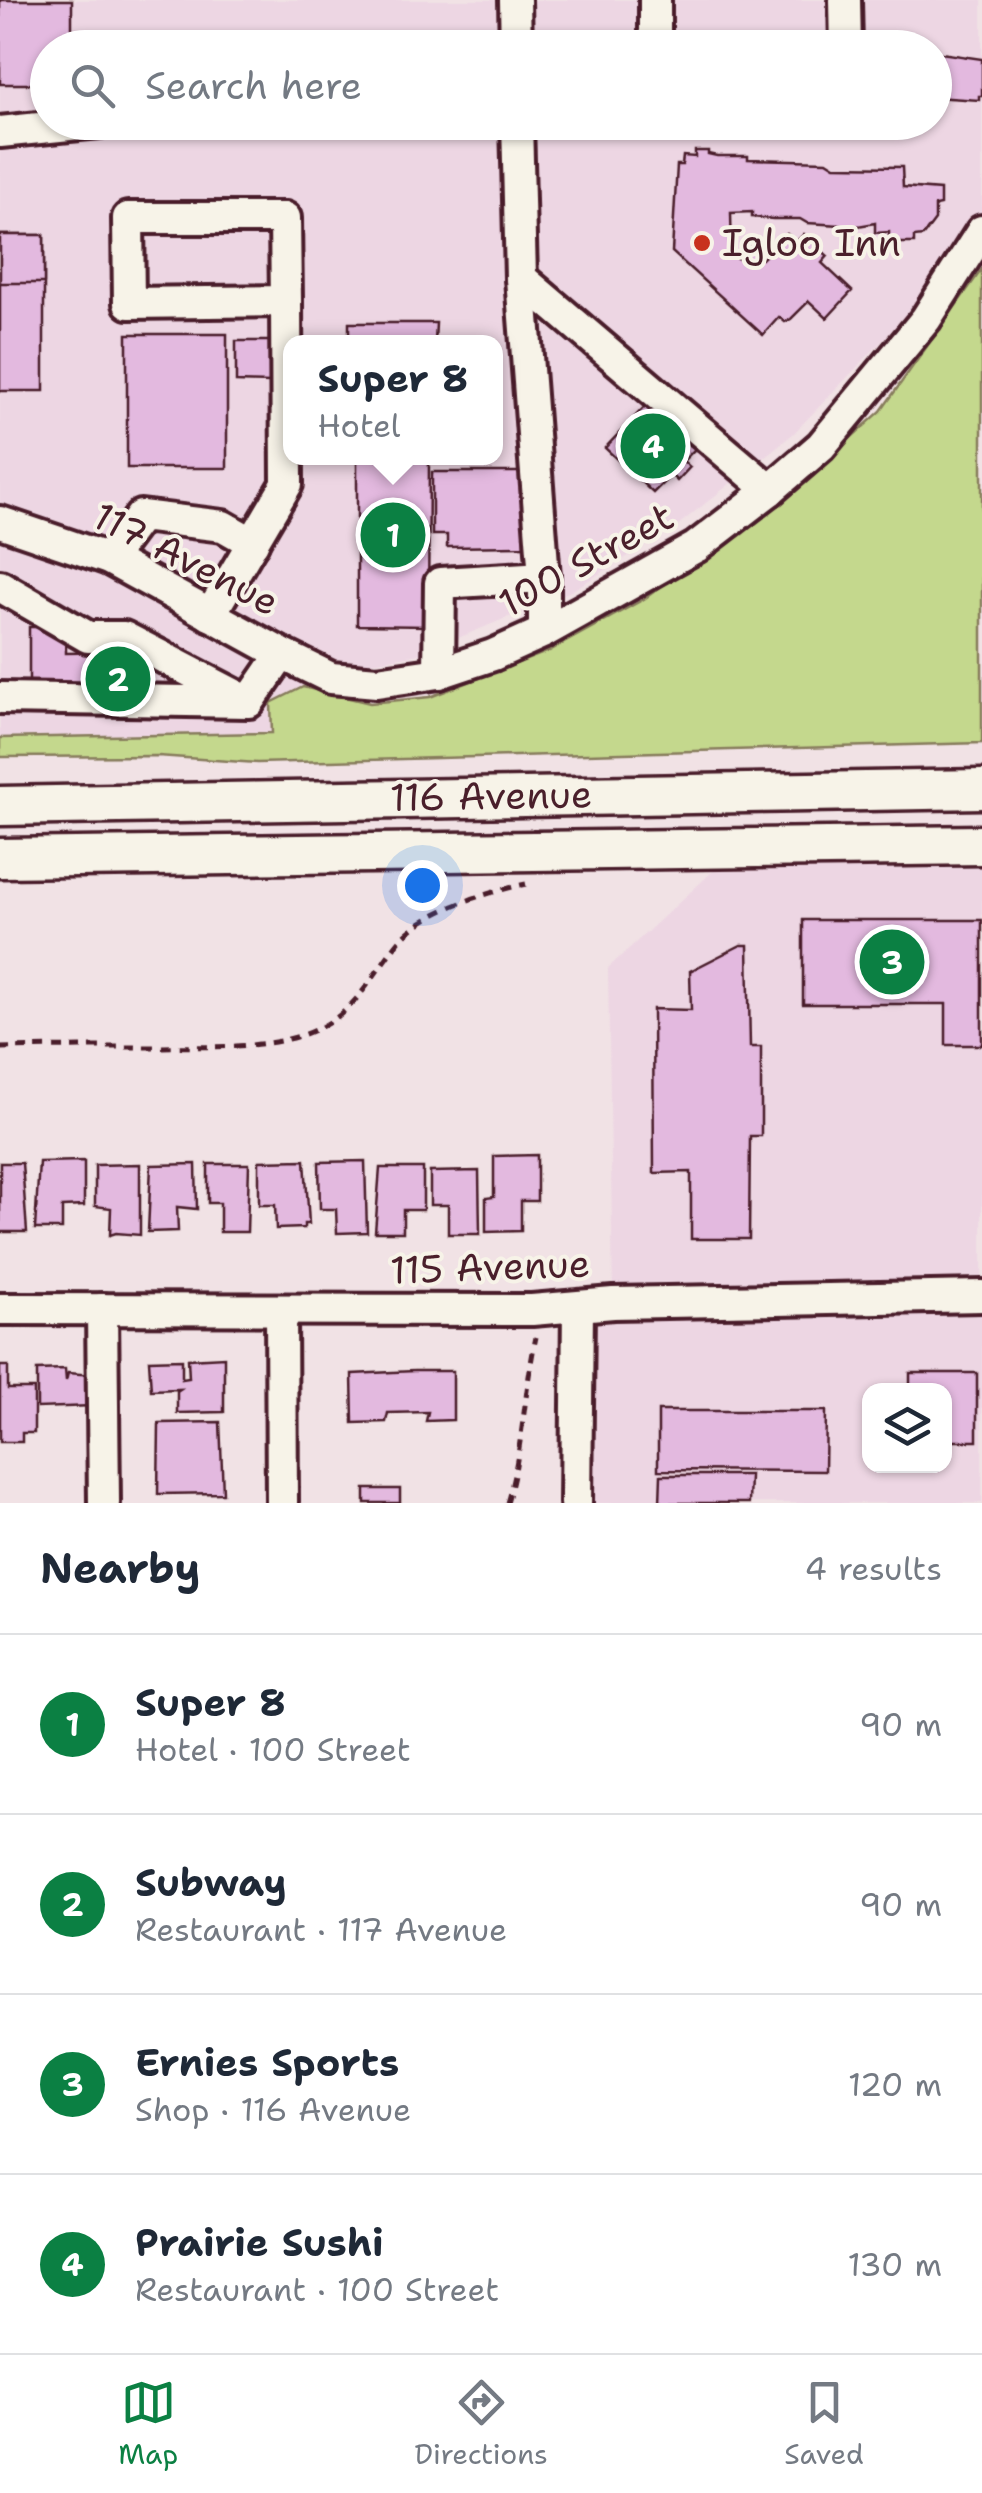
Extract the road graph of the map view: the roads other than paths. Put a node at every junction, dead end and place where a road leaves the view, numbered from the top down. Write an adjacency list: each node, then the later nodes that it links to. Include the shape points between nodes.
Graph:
1 (515, 0): 4 (street)
2 (655, 0): 5 (street)
3 (845, 0): 6 (street)
4 (516, 30)
5 (655, 30)
6 (846, 30)
7 (30, 129): 8 (street)
8 (0, 132)
9 (517, 140): 11 (street)
10 (982, 232): 15 (street, 100 Street, via 926,319 821,446)
11 (521, 278): 15 (street); 19 (street)
12 (286, 301): 12 (street, via 130,303 128,218 285,218); 13 (street)
13 (286, 335)
14 (287, 465): 17 (street, via 287,484)
15 (770, 490): 22 (street, 100 Street, via 696,547)
16 (0, 522): 18 (street, 117 Avenue)
17 (252, 544): 18 (street, via 223,526 141,516); 21 (street)
18 (109, 559): 21 (street, 117 Avenue)
19 (544, 578): 22 (street); 24 (street, via 440,582)
20 (0, 586): 27 (street, via 88,637 124,638)
21 (210, 615): 23 (street, 117 Avenue)
22 (544, 632): 24 (street, 100 Street)
23 (282, 654): 25 (street, 117 Avenue); 27 (street)
24 (440, 673): 25 (street, 100 Street, via 377,682)
25 (331, 678)
26 (0, 698): 27 (street)
27 (248, 702)
28 (982, 774): 29 (main road)
29 (916, 789): 30 (main road, 116 Avenue); 31 (main road, 116 Avenue)
30 (982, 789)
31 (0, 806)
32 (982, 845): 33 (main road, 116 Avenue)
33 (0, 858)
34 (982, 1296): 35 (street, 115 Avenue)
35 (578, 1308): 38 (street, 115 Avenue); 41 (street)
36 (0, 1309): 37 (street, 115 Avenue)
37 (102, 1309): 38 (street, 115 Avenue); 39 (street)
38 (282, 1310): 40 (street)
39 (104, 1503)
40 (282, 1503)
41 (576, 1503)

